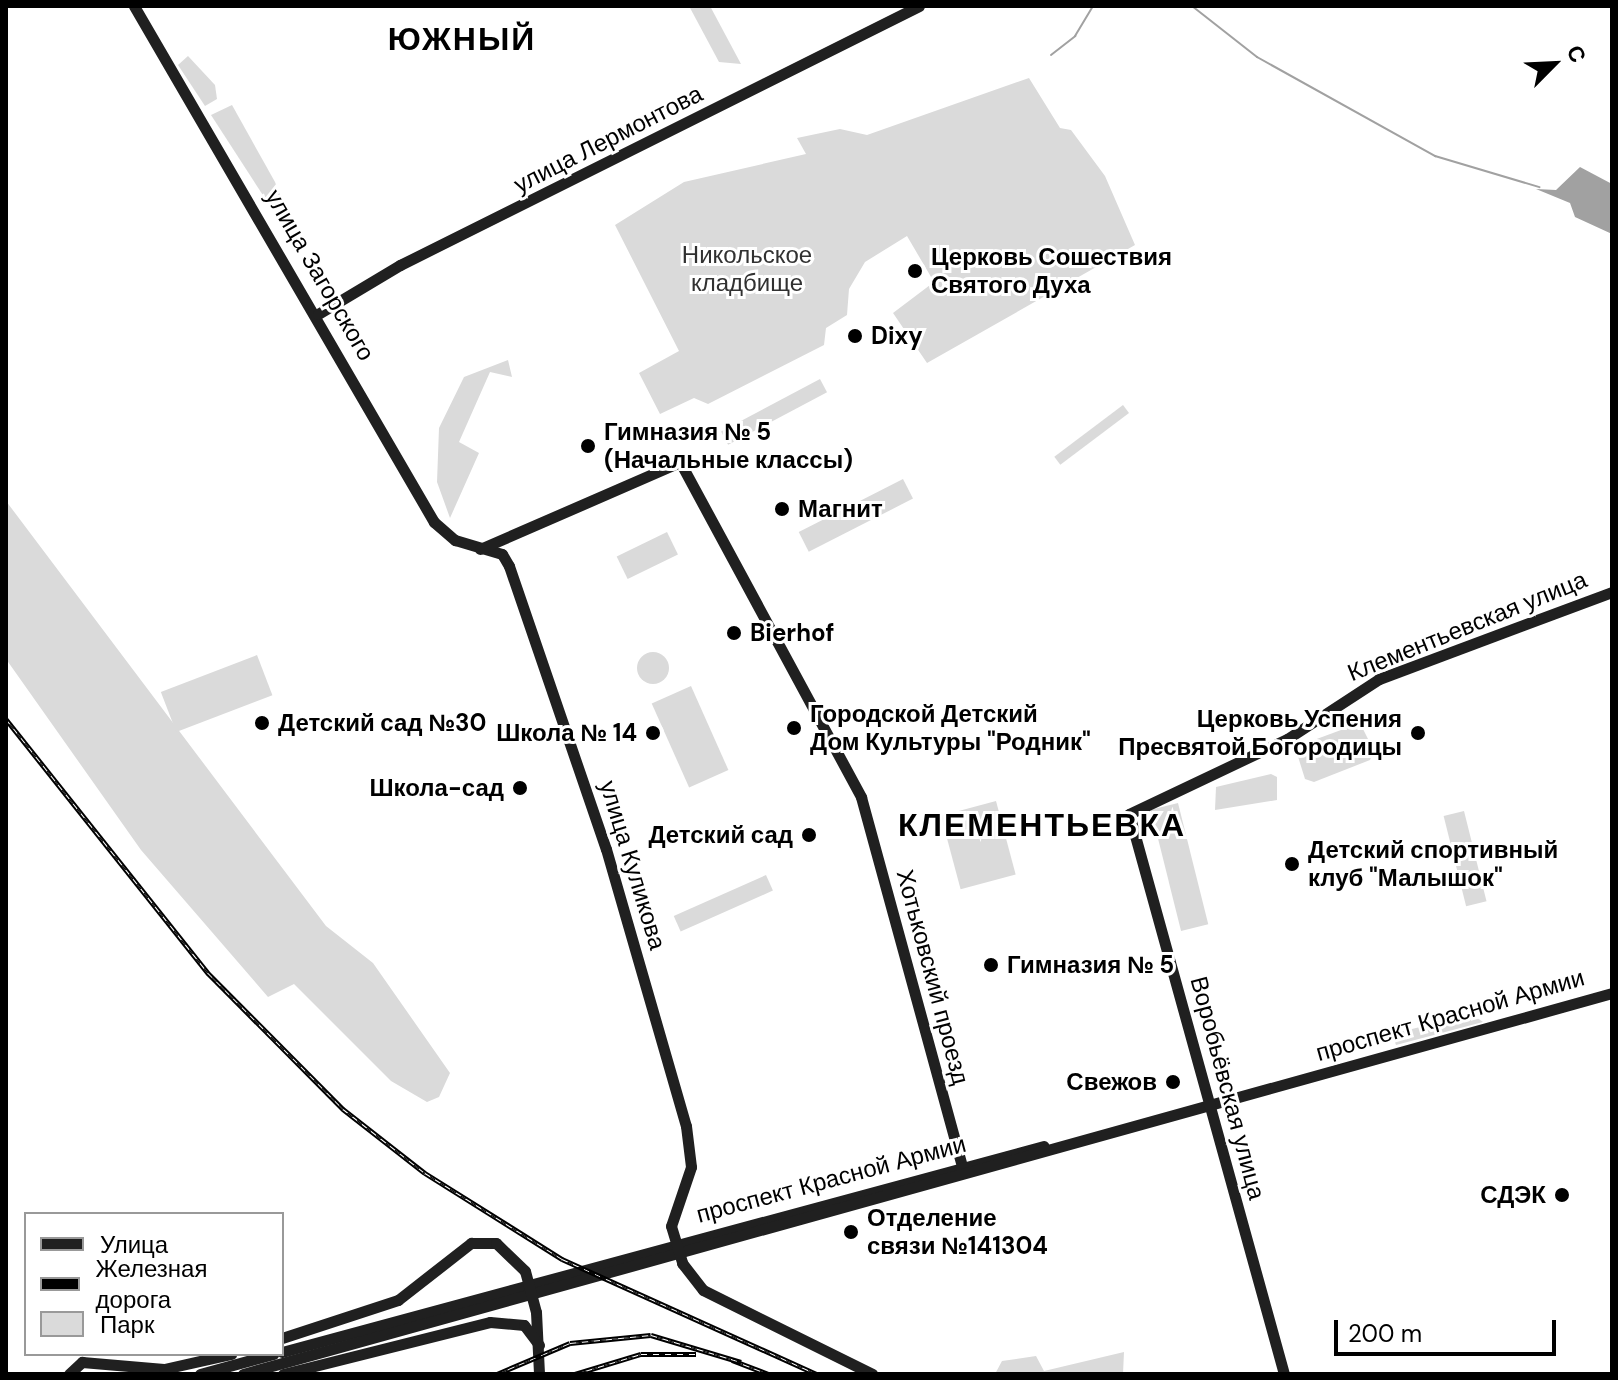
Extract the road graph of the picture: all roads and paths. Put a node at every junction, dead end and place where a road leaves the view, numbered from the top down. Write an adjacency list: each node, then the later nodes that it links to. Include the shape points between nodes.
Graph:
1 (134, 6): 3 (main road, улица Загорского)
2 (919, 6): 3 (main road, улица Лермонтова, via 400,265)
3 (318, 314): 4 (main road, улица Загорского, via 434,522)
4 (480, 549): 9 (main road, Хотьковский проезд, via 680,462 861,797); 21 (main road, улица Куликова, bridge, via 502,554 509,566 642,966 690,1148 673,1222 682,1263 703,1290)
5 (1612, 592): 6 (main road, Клементьевская улица, via 1379,679 1287,739)
6 (1129, 814): 8 (main road, Воробьёвская улица)
7 (1612, 993): 8 (main road, проспект Красной Армии)
8 (1208, 1106): 9 (main road, проспект Красной Армии); 10 (main road, проспект Красной Армии); 22 (main road, Воробьёвская улица)
9 (962, 1166): 10 (main road, проспект Красной Армии)
10 (469, 1306): 13 (main road); 18 (main road)
11 (284, 1337): 12 (main road, bridge, via 398,1300 471,1243 496,1243 525,1271)
12 (539, 1345): 19 (main road, via 524,1325 490,1322); 20 (main road)
13 (284, 1352)
14 (222, 1356): 16 (main road, via 164,1369)
15 (266, 1356): 17 (main road)
16 (68, 1372)
17 (200, 1374)
18 (243, 1374)
19 (283, 1374)
20 (539, 1374)
21 (872, 1374)
22 (1284, 1374)

